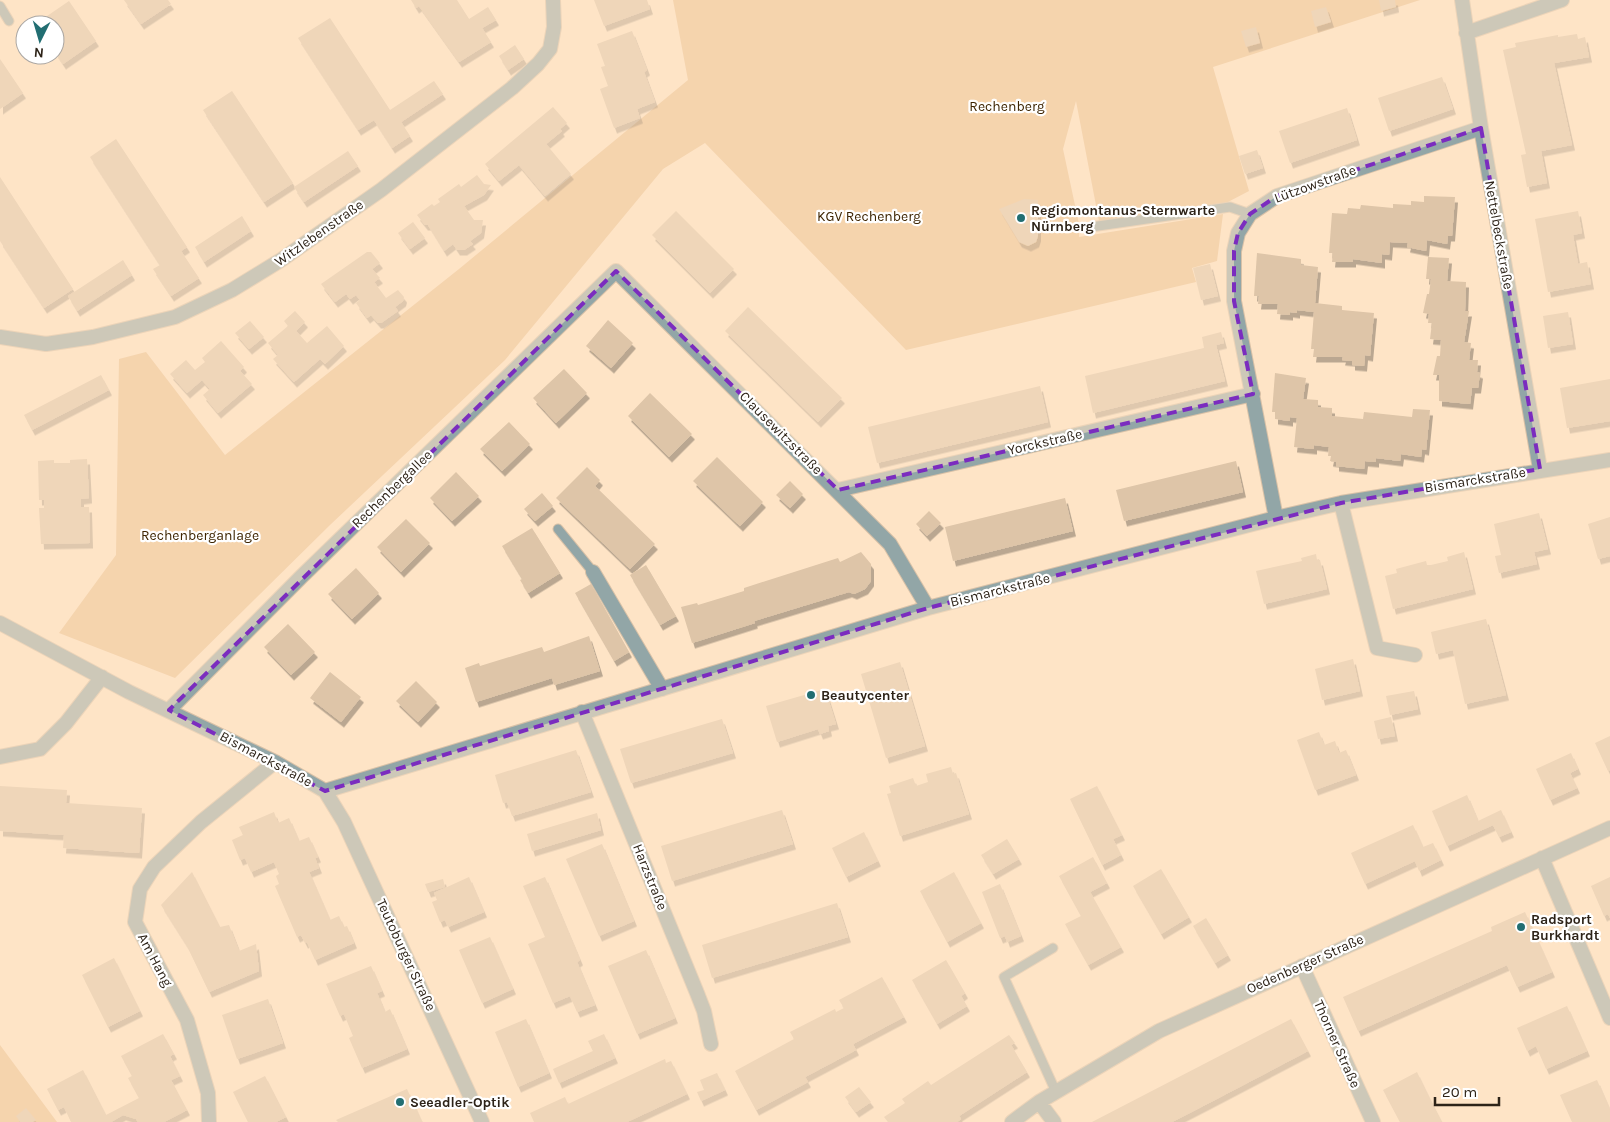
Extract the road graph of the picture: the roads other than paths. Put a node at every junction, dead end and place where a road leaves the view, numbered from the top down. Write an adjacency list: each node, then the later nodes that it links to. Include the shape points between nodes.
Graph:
1 (553, 0): 11 (street, Witzlebenstraße, via 554,27 550,49 505,94 381,190 232,290 175,317 93,337 46,344)
2 (1462, 0): 6 (street, Nettelbeckstraße)
3 (1562, 0): 6 (street)
4 (0, 6): 5 (lane)
5 (9, 21)
6 (1466, 33): 7 (street, Nettelbeckstraße)
7 (1481, 128): 8 (street, Lützowstraße, via 1277,196); 14 (street, Nettelbeckstraße)
8 (1250, 214): 9 (lane, via 1230,207); 12 (street, Lützowstraße, via 1238,233 1234,251 1234,301)
9 (1092, 227)
10 (616, 271): 15 (street, Clausewitzstraße); 25 (street, Rechenbergallee)
11 (0, 337)
12 (1252, 394): 15 (street, Yorckstraße); 17 (street, Lützowstraße)
13 (1610, 460): 14 (street, Bismarckstraße)
14 (1540, 469): 16 (street, Bismarckstraße)
15 (838, 490): 20 (street, Clausewitzstraße, via 890,544)
16 (1341, 502): 17 (street, Bismarckstraße); 22 (street, via 1377,648)
17 (1276, 518): 20 (street, Bismarckstraße)
18 (558, 528): 19 (lane)
19 (593, 572): 24 (street)
20 (928, 608): 24 (street, Bismarckstraße)
21 (0, 623): 23 (street, Bismarckstraße)
22 (1415, 655)
23 (102, 677): 25 (street, Bismarckstraße); 27 (street, via 66,723 40,749)
24 (662, 689): 26 (street, Bismarckstraße)
25 (169, 710): 28 (street, Bismarckstraße)
26 (582, 712): 29 (street, Bismarckstraße); 35 (street, Harzstraße, via 697,993)
27 (0, 758)
28 (275, 762): 29 (street, Bismarckstraße); 38 (street, Am Hang, via 201,822 154,867 140,889 135,922 187,1020 208,1093)
29 (325, 791): 39 (street, Teutoburger Straße, via 344,822)
30 (1610, 828): 31 (street, Oedenberger Straße)
31 (1542, 858): 33 (street, Oedenberger Straße); 34 (street)
32 (1053, 948): 36 (lane, via 1004,977)
33 (1302, 966): 36 (street, Oedenberger Straße, via 1159,1031); 42 (street, Thorner Straße)
34 (1610, 1018)
35 (711, 1044)
36 (1056, 1092): 37 (street, Oedenberger Straße)
37 (1039, 1102): 40 (street, Oedenberger Straße); 41 (street)
38 (209, 1122)
39 (482, 1122)
40 (1012, 1122)
41 (1054, 1122)
42 (1373, 1122)

